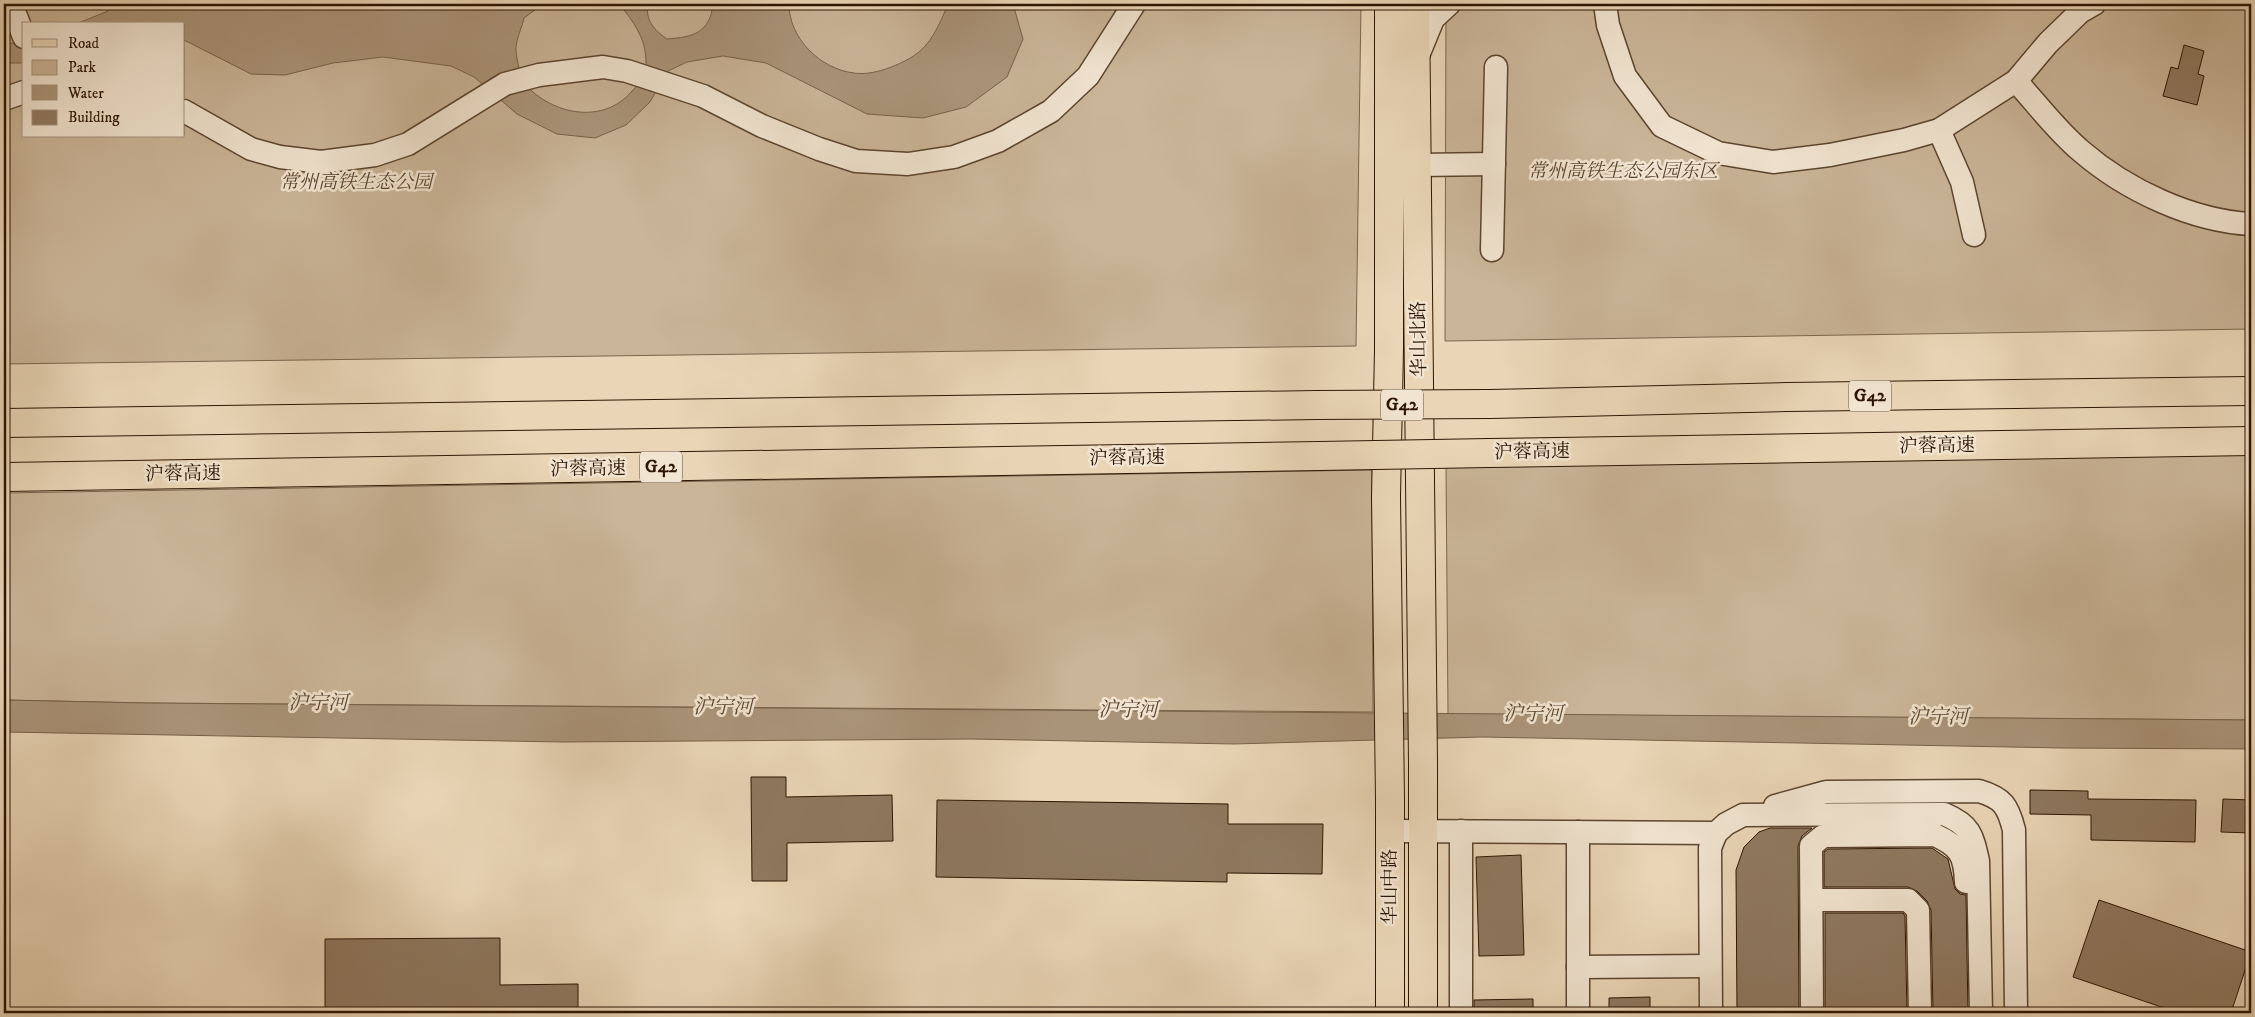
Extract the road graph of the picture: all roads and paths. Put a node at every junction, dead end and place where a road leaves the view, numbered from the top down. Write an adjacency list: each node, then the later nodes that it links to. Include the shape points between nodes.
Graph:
1 (1122, 4): 9 (lane)
2 (1134, 4): 9 (lane)
3 (1389, 4): 27 (main road, 华山北路, via 1386,497)
4 (1415, 4): 11 (main road, 华山北路)
5 (1449, 4): 11 (lane, via 1433,19)
6 (1605, 4): 17 (lane, via 1608,25 1625,76 1662,126 1718,153 1773,162 1830,155)
7 (2094, 4): 13 (lane, via 2080,12)
8 (10, 6): 10 (lane)
9 (1118, 27): 16 (lane, via 1088,76 1051,111 998,141 954,156 908,164 856,161 762,126 704,96 627,71 602,68 539,75 505,84 408,144 375,155 321,162 250,149)
10 (22, 33)
11 (1416, 61): 19 (main road, 华山北路)
12 (1496, 67): 18 (lane)
13 (2016, 81): 17 (lane); 20 (lane, via 2080,151 2120,180 2171,206 2234,223)
14 (22, 93): 15 (lane)
15 (4, 99)
16 (185, 112)
17 (1939, 130): 21 (lane, via 1962,182)
18 (1494, 164): 19 (lane); 22 (lane)
19 (1417, 165): 28 (main road, 华山北路)
20 (2251, 224)
21 (1974, 235)
22 (1492, 250)
23 (2251, 392): 24 (main road, G42, bridge)
24 (4, 423)
25 (2251, 441): 26 (main road, 沪蓉高速 / G42, bridge)
26 (4, 477)
27 (1389, 761): 30 (main road, 华山中路)
28 (1423, 764): 31 (main road, 华山中路)
29 (1743, 816): 34 (lane); 38 (lane, via 1944,814 1961,821 1973,839 1978,860); 47 (lane, via 1826,792 1979,791 1996,796 2010,811 2014,830)
30 (1390, 831): 31 (lane); 39 (main road, 华山中路)
31 (1423, 831): 32 (lane); 40 (main road, 华山中路)
32 (1461, 831): 33 (lane); 41 (lane)
33 (1578, 832): 34 (lane); 37 (lane)
34 (1716, 833): 36 (lane, via 1710,848)
35 (1812, 900): 38 (lane, via 1812,846 1823,836 1935,835 1951,842 1963,856 1966,872); 44 (lane); 45 (lane, via 1908,900 1918,910)
36 (1710, 966): 37 (lane); 43 (lane)
37 (1578, 967): 42 (lane)
38 (1969, 987): 46 (lane)
39 (1390, 1013)
40 (1423, 1013)
41 (1461, 1013)
42 (1578, 1013)
43 (1711, 1013)
44 (1812, 1013)
45 (1920, 1013)
46 (1981, 1013)
47 (2016, 1013)

